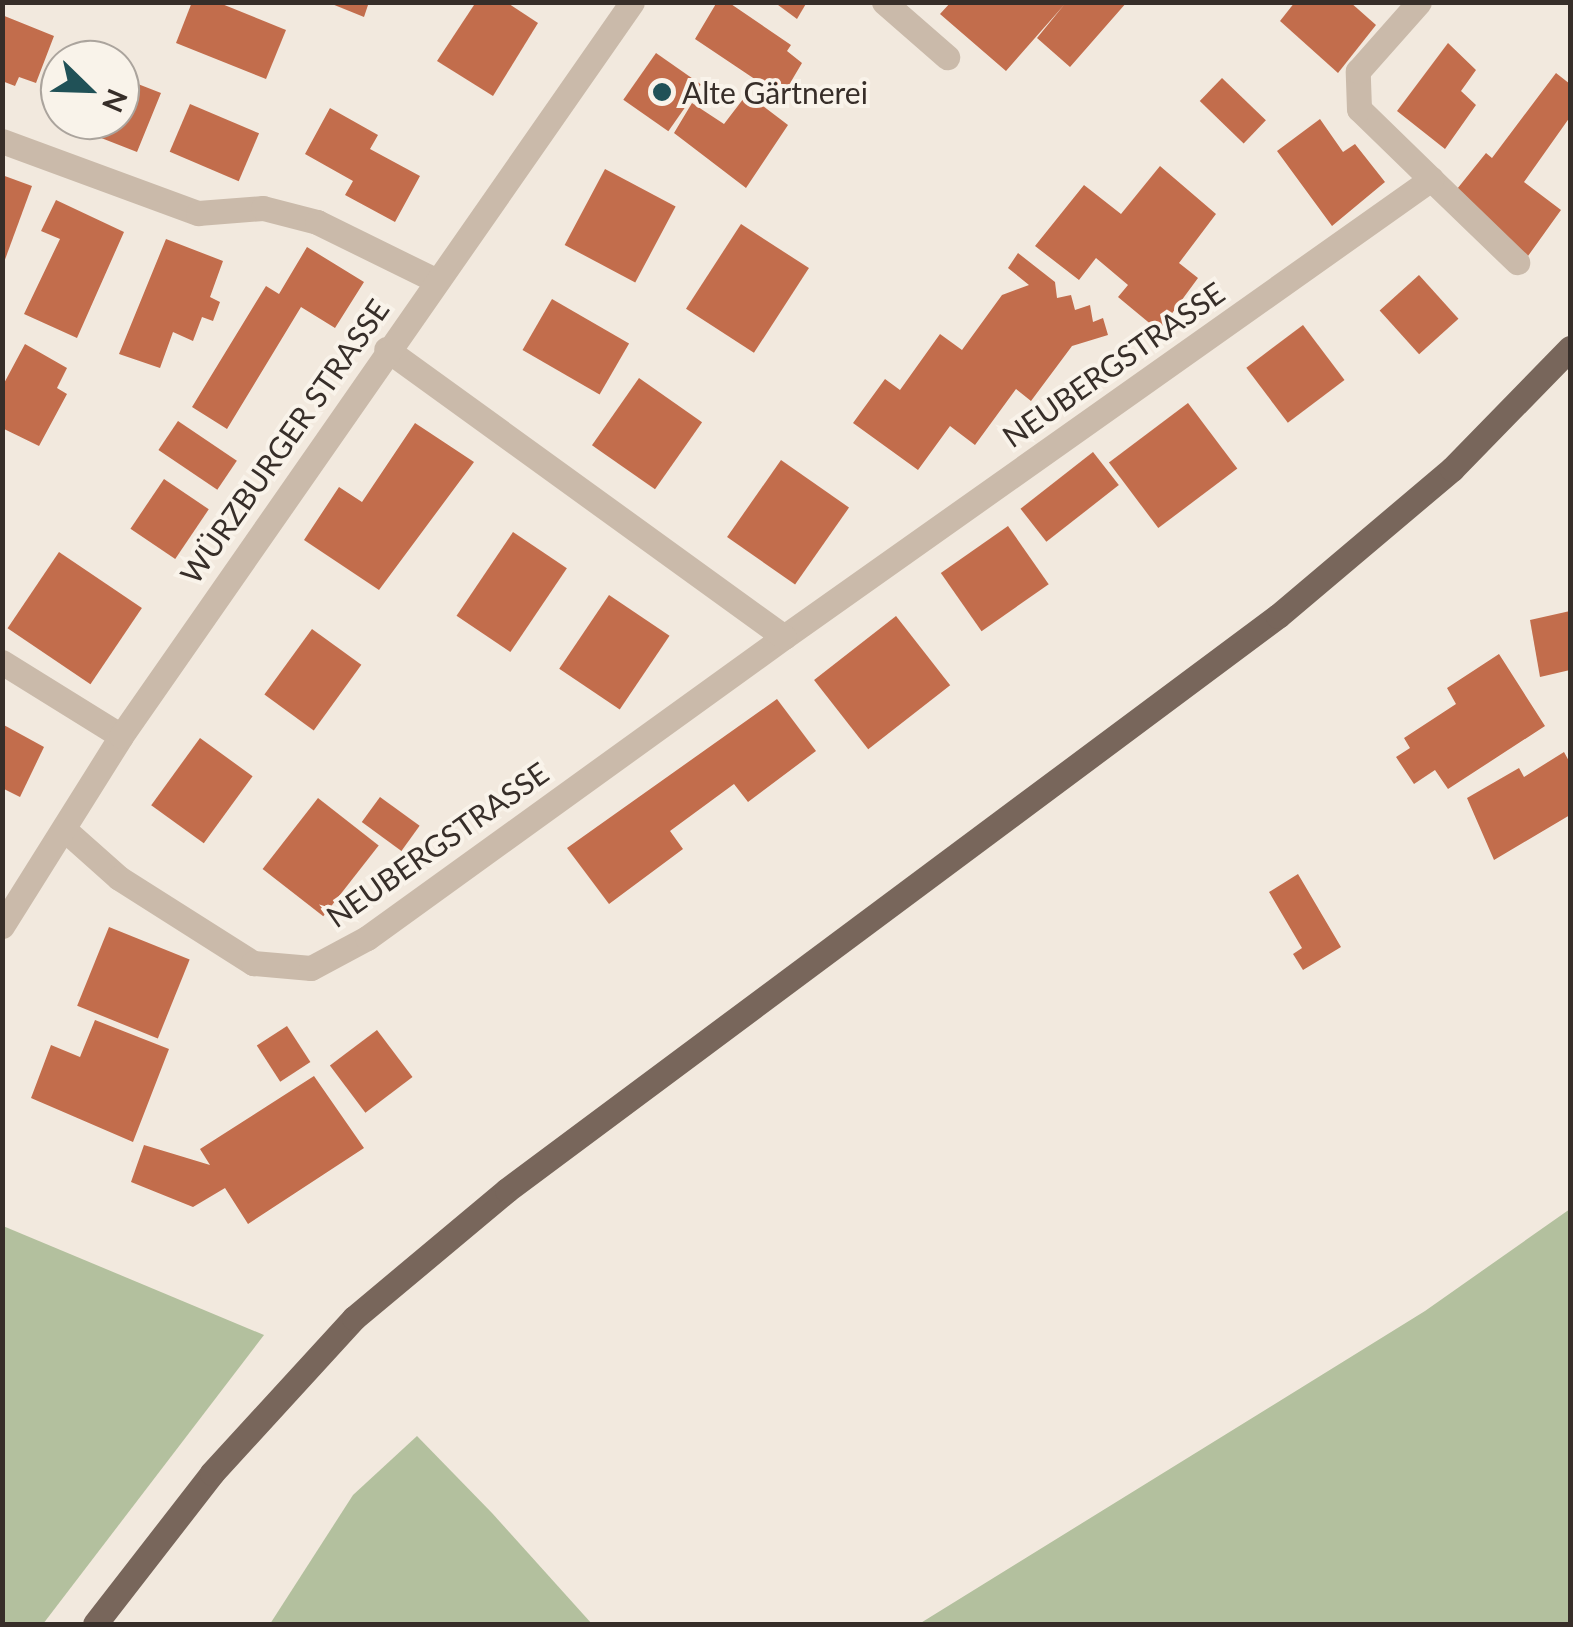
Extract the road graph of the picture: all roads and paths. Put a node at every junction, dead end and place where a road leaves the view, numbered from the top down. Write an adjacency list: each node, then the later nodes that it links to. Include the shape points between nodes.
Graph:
1 (632, 2): 8 (street, WÜRZBURGER STRASSE)
2 (884, 2): 4 (street)
3 (1419, 2): 6 (street, via 1358,71 1360,109)
4 (947, 57)
5 (2, 140): 8 (street, via 198,213 264,208 317,222)
6 (1431, 180): 7 (street); 14 (street, NEUBERGSTRASSE)
7 (1518, 262)
8 (435, 280): 11 (street, WÜRZBURGER STRASSE)
9 (1570, 328): 13 (main road)
10 (1570, 348): 13 (main road)
11 (386, 349): 14 (street); 16 (street, WÜRZBURGER STRASSE)
12 (1570, 371): 13 (main road)
13 (1542, 381): 19 (main road, via 1452,469 1278,616 507,1190 354,1318 212,1473)
14 (784, 637): 17 (street, NEUBERGSTRASSE, via 367,938 311,968 253,963 118,878)
15 (2, 662): 16 (street)
16 (121, 736): 17 (street, WÜRZBURGER STRASSE)
17 (65, 830): 18 (street, WÜRZBURGER STRASSE)
18 (2, 926)
19 (95, 1624)

